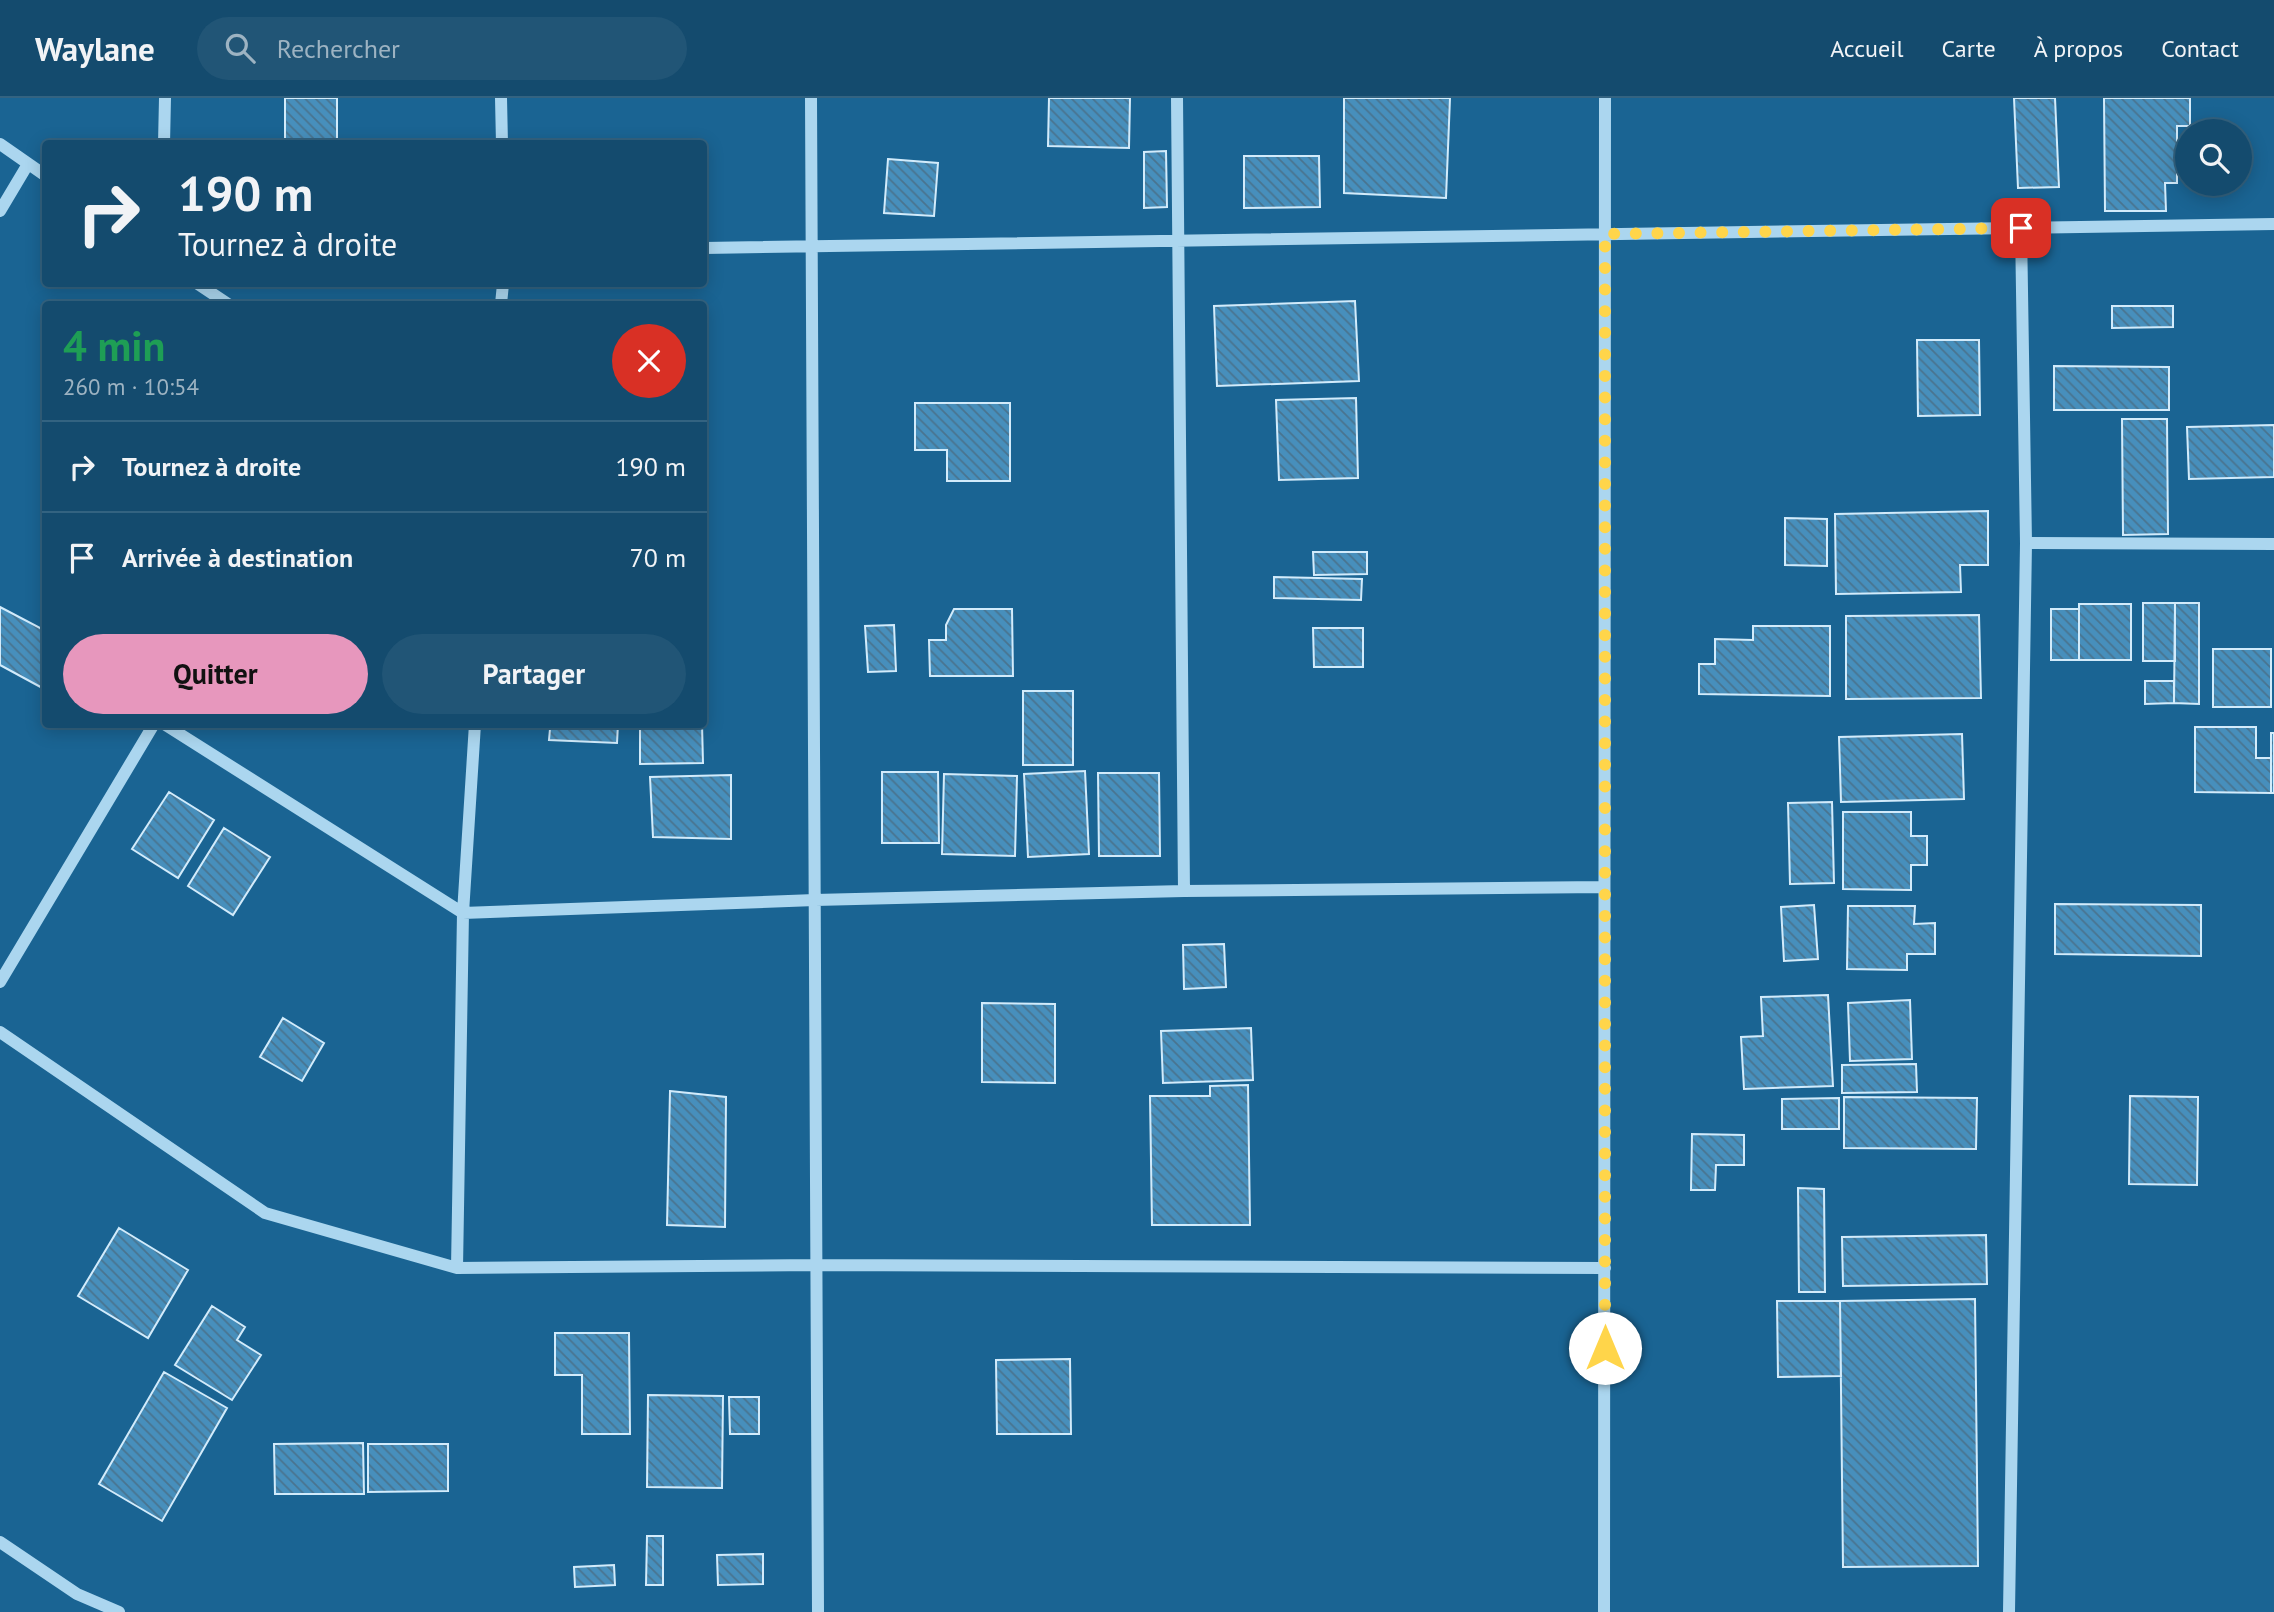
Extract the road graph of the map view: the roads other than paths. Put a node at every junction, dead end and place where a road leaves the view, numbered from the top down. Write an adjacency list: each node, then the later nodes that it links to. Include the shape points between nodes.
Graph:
1 (165, 98): 6 (street)
2 (501, 98): 7 (street)
3 (811, 98): 16 (street)
4 (1177, 98): 15 (street)
5 (1605, 98): 14 (street)
6 (164, 140)
7 (502, 140)
8 (0, 144): 9 (street)
9 (28, 164): 10 (street); 11 (street)
10 (42, 173)
11 (0, 211)
12 (2274, 224): 13 (street)
13 (2021, 228): 14 (street); 20 (street)
14 (1605, 234): 15 (street); 25 (street)
15 (1178, 241): 16 (street); 26 (street)
16 (811, 247): 17 (street); 27 (street)
17 (707, 248)
18 (202, 287): 19 (street)
19 (224, 301)
20 (2026, 543): 21 (street); 38 (street)
21 (2274, 544)
22 (152, 728): 29 (street)
23 (170, 728): 28 (street)
24 (475, 728): 28 (street)
25 (1604, 887): 26 (street); 33 (street)
26 (1184, 891): 27 (street)
27 (815, 900): 28 (street); 31 (street)
28 (463, 913): 32 (street)
29 (0, 982)
30 (0, 1031): 32 (street, via 265,1213)
31 (817, 1265): 32 (street); 33 (street); 36 (street)
32 (457, 1268)
33 (1605, 1268): 37 (street)
34 (0, 1542): 35 (street, via 77,1594)
35 (120, 1612)
36 (818, 1612)
37 (1604, 1612)
38 (2008, 1612)

